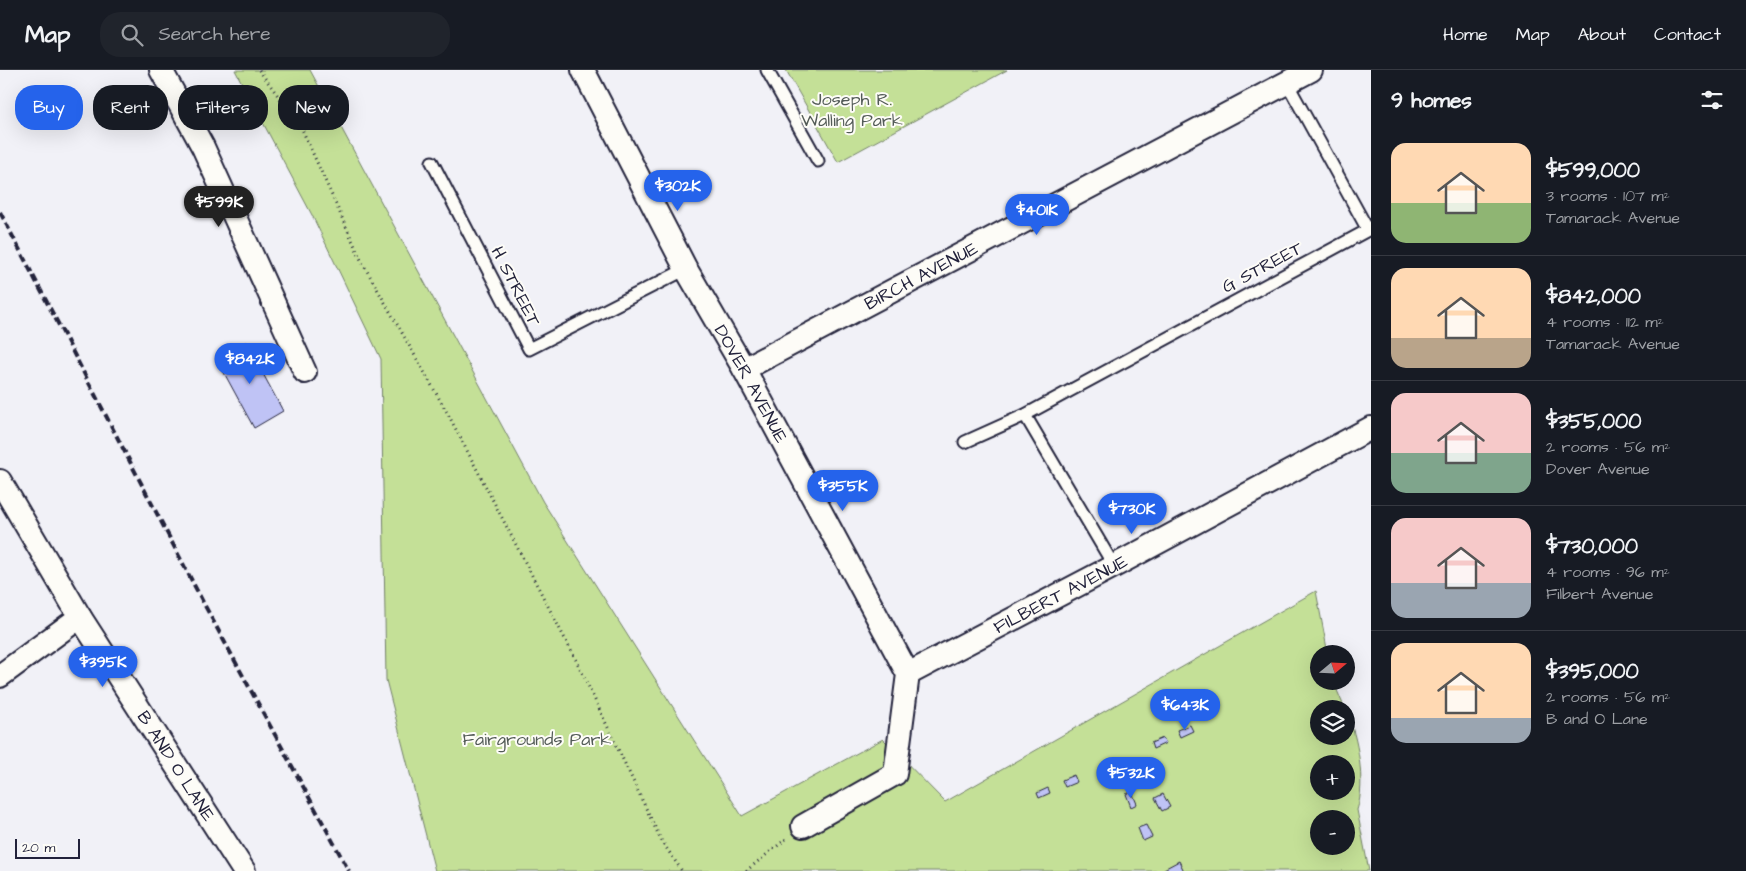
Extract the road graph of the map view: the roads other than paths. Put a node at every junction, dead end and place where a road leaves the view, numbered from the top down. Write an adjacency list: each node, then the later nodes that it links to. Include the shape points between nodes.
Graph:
1 (161, 70): 10 (street, via 203,147)
2 (583, 70): 8 (street, DOVER AVENUE)
3 (767, 70): 6 (lane)
4 (1311, 70): 5 (street, BIRCH AVENUE)
5 (1287, 83): 9 (street, BIRCH AVENUE); 11 (lane, G STREET, via 1368,230)
6 (818, 161)
7 (432, 162): 8 (lane, H STREET, via 529,349)
8 (686, 268): 9 (street, DOVER AVENUE)
9 (744, 369): 17 (street, DOVER AVENUE)
10 (305, 372)
11 (1025, 414): 13 (lane, G STREET); 15 (lane)
12 (1371, 428): 15 (street, FILBERT AVENUE)
13 (965, 442)
14 (0, 481): 16 (street, B AND O LANE)
15 (1114, 566): 17 (street, FILBERT AVENUE)
16 (80, 617): 18 (street); 20 (street, B AND O LANE)
17 (908, 674): 19 (street, via 895,774)
18 (0, 676)
19 (803, 826)
20 (244, 871)

